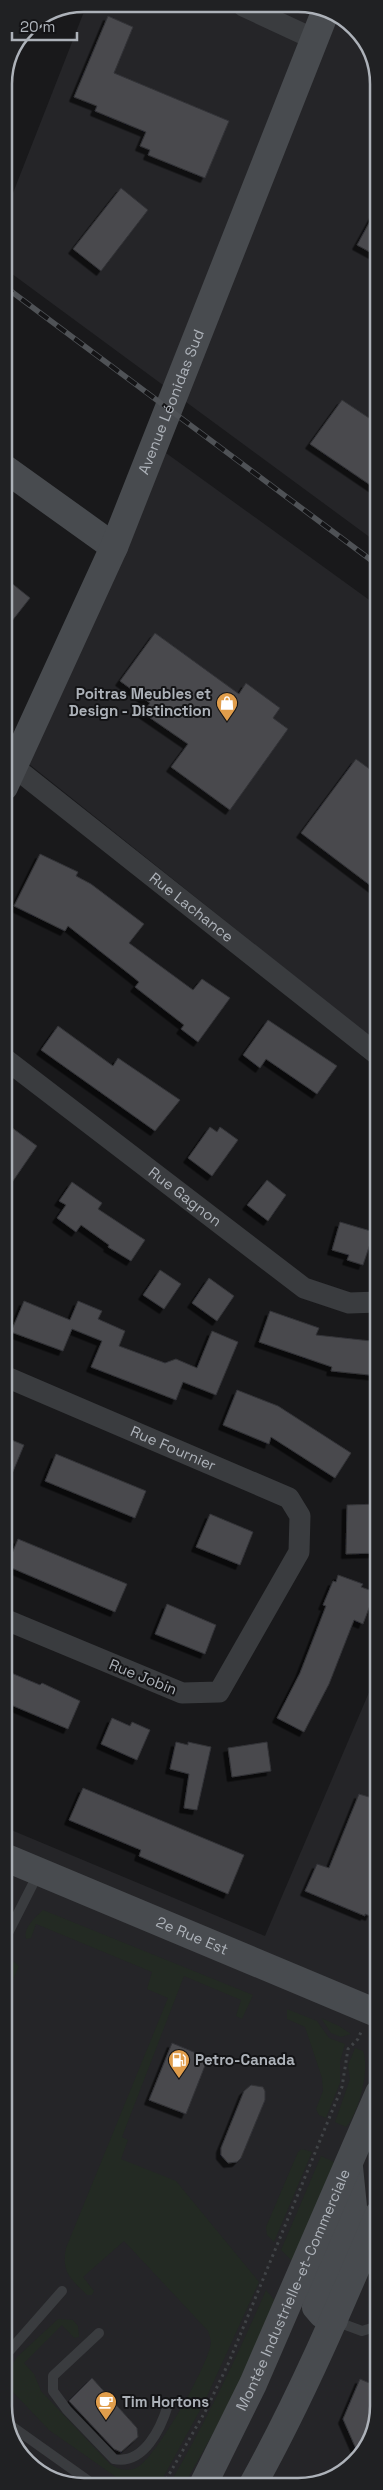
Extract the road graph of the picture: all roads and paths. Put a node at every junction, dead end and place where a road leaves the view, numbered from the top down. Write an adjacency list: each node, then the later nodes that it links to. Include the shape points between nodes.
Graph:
1 (257, 12): 3 (street)
2 (323, 17): 3 (street, Avenue Léonidas Sud)
3 (314, 39): 5 (street, Avenue Léonidas Sud)
4 (12, 474): 5 (street)
5 (114, 547): 6 (street, Avenue Léonidas Sud)
6 (12, 759)
7 (12, 774): 8 (street, Rue Lachance)
8 (370, 1049)
9 (12, 1064): 10 (street, Rue Gagnon, via 304,1288 349,1303)
10 (370, 1302)
11 (13, 1380): 12 (street, Rue Fournier, via 289,1498 300,1516)
12 (299, 1552): 13 (street, Rue Jobin, via 219,1692 182,1693)
13 (13, 1623)
14 (13, 1861): 15 (street, 2e Rue Est)
15 (39, 1872): 16 (lane); 17 (street, 2e Rue Est)
16 (13, 1924)
17 (370, 2010)
18 (370, 2020): 32 (path, via 348,2049 342,2087 229,2362)
19 (370, 2114): 20 (street, Montée Industrielle-et-Commerciale)
20 (348, 2164): 23 (street, via 353,2207 318,2293 316,2307); 29 (street, Montée Industrielle-et-Commerciale, via 254,2384)
21 (370, 2244): 23 (street)
22 (62, 2291): 26 (lane)
23 (334, 2320): 24 (lane, via 362,2331); 30 (street, via 284,2428)
24 (370, 2328)
25 (99, 2333): 27 (lane, via 53,2376 53,2391 67,2410 114,2459 123,2461 138,2455 151,2442 163,2423)
26 (13, 2347)
27 (168, 2405)
28 (17, 2430): 31 (lane)
29 (207, 2477)
30 (257, 2477)
31 (85, 2478)
32 (167, 2478)

